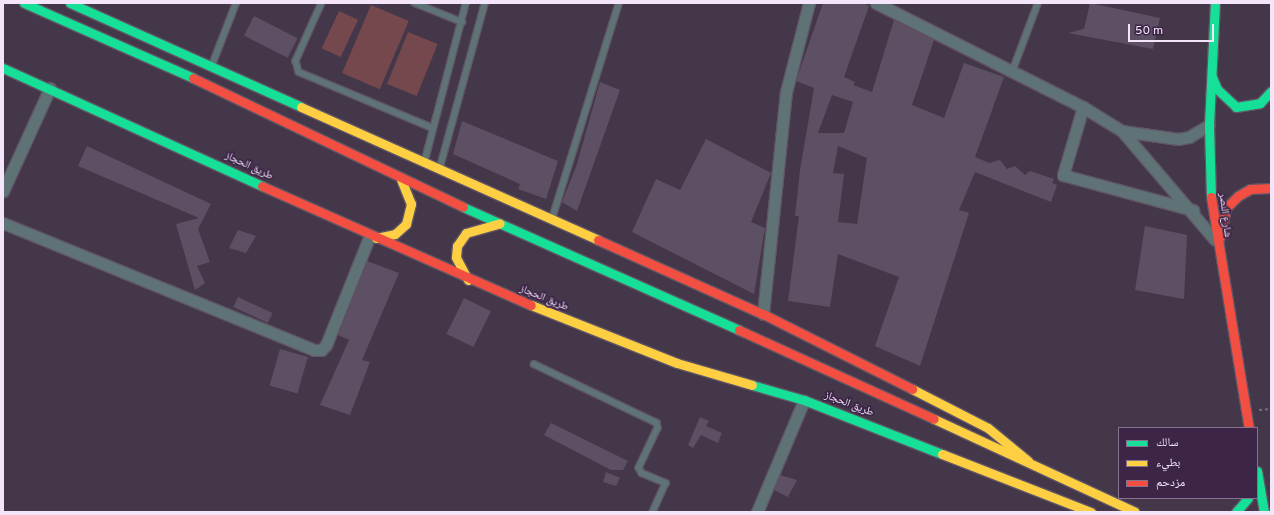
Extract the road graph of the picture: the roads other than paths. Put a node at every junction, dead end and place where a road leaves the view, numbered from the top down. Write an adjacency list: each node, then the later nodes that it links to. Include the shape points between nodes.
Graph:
1 (24, 3): 13 (main road)
2 (70, 3): 15 (main road)
3 (236, 3): 15 (lane)
4 (322, 3): 24 (lane, via 296,61 299,72)
5 (415, 3): 14 (lane)
6 (466, 3): 14 (lane)
7 (485, 3): 27 (lane)
8 (619, 3): 32 (lane)
9 (809, 3): 38 (street, via 786,92)
10 (876, 3): 17 (street)
11 (1038, 3): 17 (lane)
12 (1215, 3): 18 (main road, شارع النصر)
13 (42, 7): 19 (main road)
14 (462, 22): 24 (lane)
15 (211, 68): 19 (lane); 26 (main road)
16 (4, 70): 20 (main road, طريق الحجاز)
17 (1012, 74): 22 (street)
18 (1211, 75): 21 (main road, via 1217,89 1236,107 1260,103); 23 (main road, شارع النصر)
19 (205, 83): 28 (main road)
20 (50, 88): 30 (street); 35 (main road, طريق الحجاز)
21 (1271, 91)
22 (1083, 107): 25 (street); 31 (street, via 1064,175)
23 (1209, 125): 25 (street, via 1190,137 1178,139); 36 (main road, شارع النصر, via 1211,206)
24 (433, 128): 26 (lane)
25 (1122, 131): 31 (street)
26 (424, 163): 27 (main road)
27 (439, 169): 32 (main road)
28 (401, 179): 34 (main road); 35 (main road, via 409,192 409,215 395,234)
29 (1271, 188): 36 (main road, via 1250,189 1226,208)
30 (3, 191)
31 (1192, 210): 36 (street)
32 (552, 220): 38 (main road)
33 (3, 223): 35 (street, via 314,350 321,350 326,345)
34 (500, 223): 37 (main road, via 466,233 457,246 456,258); 42 (main road)
35 (373, 236): 37 (main road, طريق الحجاز)
36 (1218, 248): 41 (main road, شارع النصر)
37 (468, 280): 40 (main road, طريق الحجاز, via 677,363)
38 (763, 314): 42 (main road, via 988,428)
39 (534, 364): 45 (lane, via 657,423 658,428 639,468 642,473 666,483)
40 (804, 400): 46 (street); 47 (main road, طريق الحجاز)
41 (1249, 427)
42 (1030, 463): 48 (main road)
43 (1258, 481): 50 (main road)
44 (1247, 499): 49 (main road)
45 (653, 512)
46 (757, 512)
47 (1091, 512)
48 (1135, 512)
49 (1236, 512)
50 (1264, 512)

